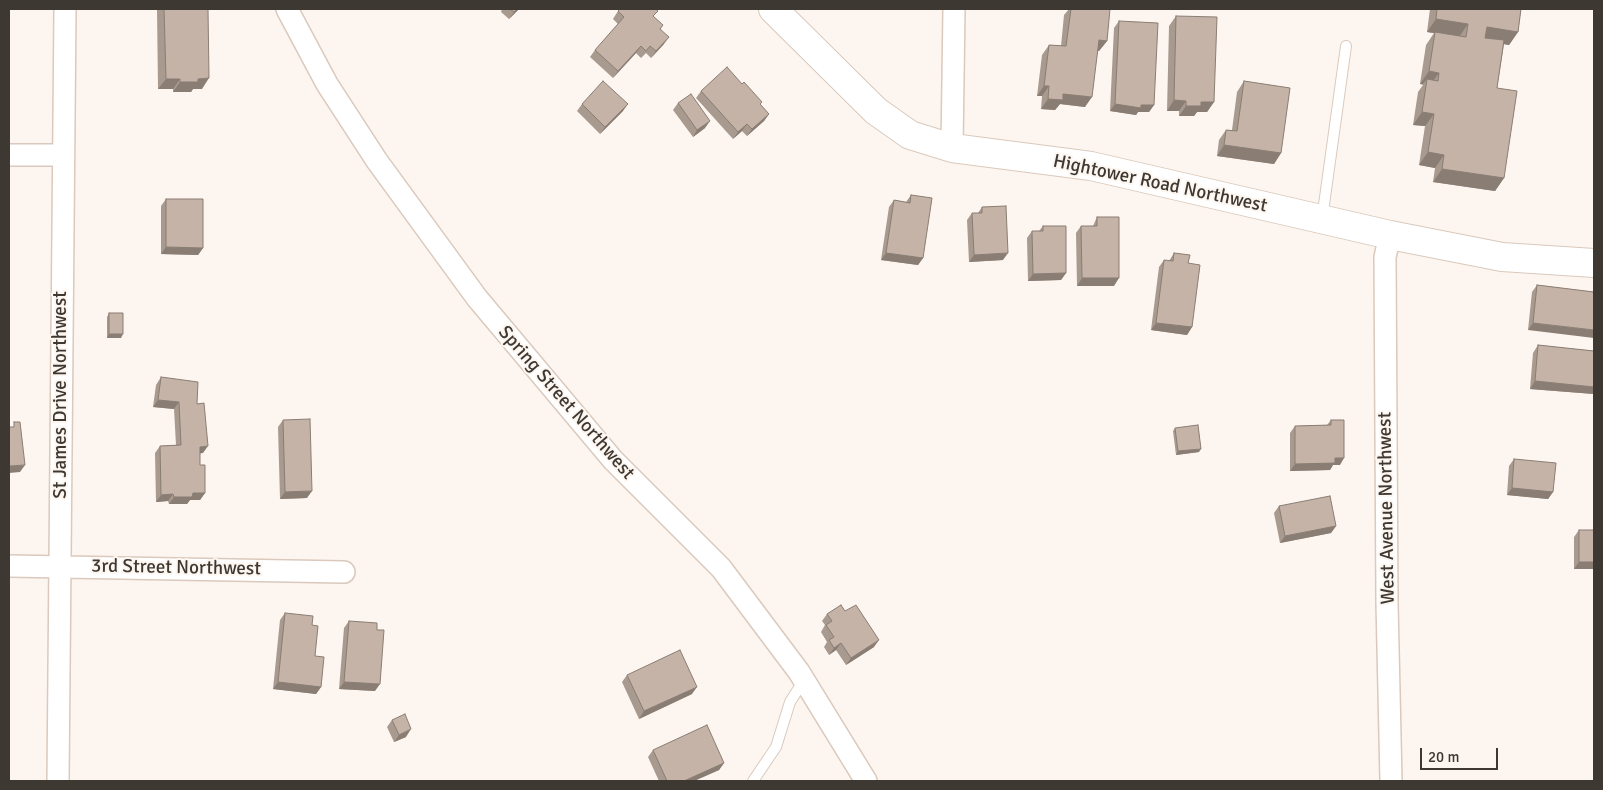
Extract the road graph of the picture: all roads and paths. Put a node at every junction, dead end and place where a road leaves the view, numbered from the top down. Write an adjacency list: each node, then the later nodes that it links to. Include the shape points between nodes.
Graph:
1 (65, 9): 8 (street, St James Drive Northwest)
2 (287, 9): 15 (street, Spring Street Northwest, via 327,84 372,154 476,298 613,460 721,568)
3 (773, 9): 6 (street, Hightower Road Northwest, via 876,111 910,135)
4 (954, 9): 6 (street)
5 (1346, 46): 9 (lane)
6 (952, 148): 9 (street, Hightower Road Northwest, via 1091,166)
7 (9, 155): 8 (street)
8 (63, 155): 13 (street, St James Drive Northwest)
9 (1322, 220): 10 (street, Hightower Road Northwest)
10 (1390, 235): 11 (street, Hightower Road Northwest, via 1502,257); 19 (street, West Avenue Northwest, via 1385,257)
11 (1594, 263)
12 (9, 566): 13 (street, 3rd Street Northwest)
13 (60, 566): 14 (street, 3rd Street Northwest); 16 (street, St James Drive Northwest)
14 (344, 572)
15 (804, 680): 17 (lane, via 790,702 776,747); 18 (street, Spring Street Northwest)
16 (58, 781)
17 (753, 781)
18 (866, 781)
19 (1391, 781)

